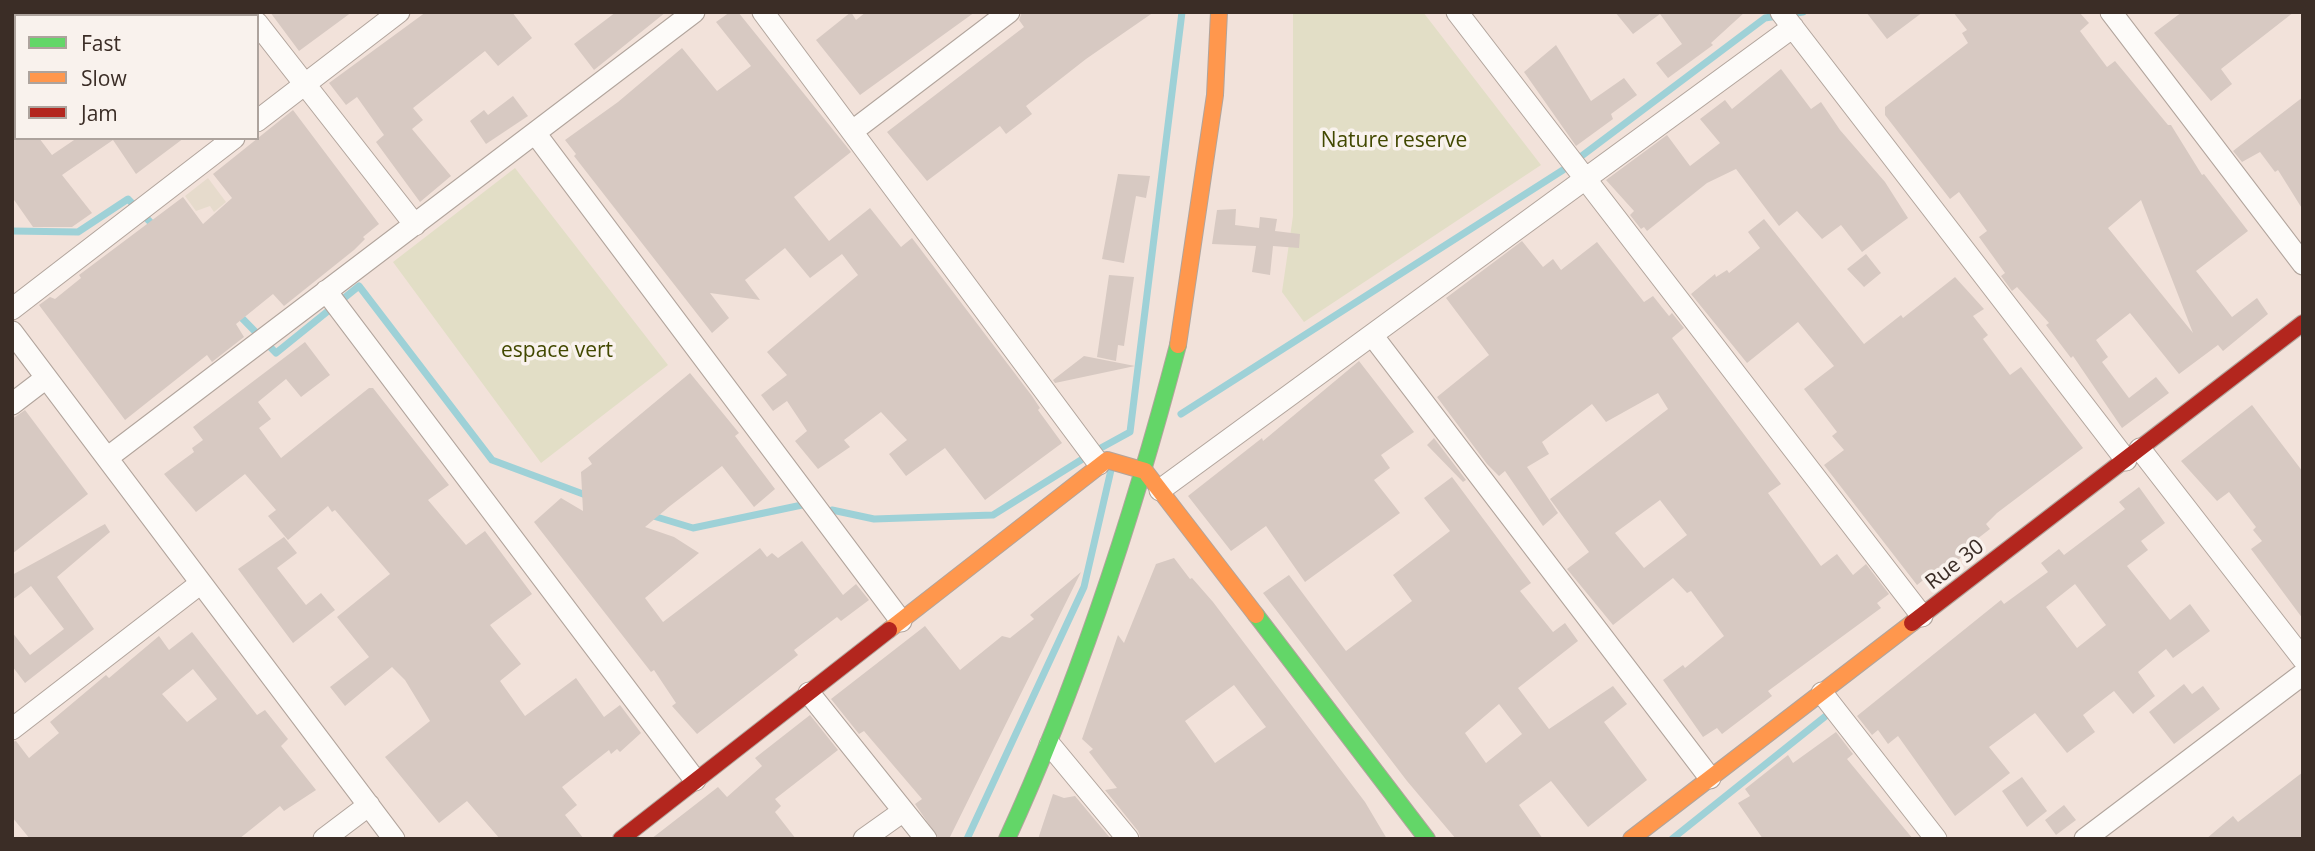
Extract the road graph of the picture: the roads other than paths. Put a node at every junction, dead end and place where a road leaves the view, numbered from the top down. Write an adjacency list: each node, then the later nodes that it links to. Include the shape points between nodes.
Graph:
1 (398, 12): 10 (street)
2 (694, 12): 13 (street)
3 (763, 12): 12 (street)
4 (1009, 12): 12 (street)
5 (1219, 12): 28 (street, via 1215,95 1180,336)
6 (1457, 12): 15 (street)
7 (2111, 12): 17 (street)
8 (1788, 20): 15 (street); 25 (street)
9 (259, 26): 10 (street)
10 (305, 84): 11 (street); 16 (street)
11 (259, 119)
12 (854, 130): 27 (street)
13 (535, 133): 16 (street); 32 (street)
14 (231, 140): 19 (street)
15 (1578, 169): 22 (street); 31 (street)
16 (415, 225): 18 (street)
17 (2303, 264)
18 (327, 291): 26 (street); 40 (street)
19 (12, 309)
20 (2303, 323): 25 (street, Rue 30)
21 (12, 332): 23 (street)
22 (1372, 335): 29 (street); 39 (street)
23 (46, 378): 24 (street); 26 (street)
24 (12, 404)
25 (2133, 454): 31 (street, Rue 30); 33 (street)
26 (107, 458): 30 (street)
27 (1100, 464): 28 (street, via 1113,460); 32 (street)
28 (1145, 471): 29 (street); 38 (street)
29 (1160, 490): 50 (street)
30 (201, 583): 37 (street); 41 (street)
31 (1922, 616): 36 (street, Rue 30)
32 (901, 621): 35 (street)
33 (2303, 659)
34 (2303, 674): 53 (street)
35 (809, 693): 40 (street); 42 (street)
36 (1822, 693): 39 (street, Rue 30); 52 (street)
37 (12, 729)
38 (1050, 745): 48 (street); 49 (street)
39 (1710, 778): 51 (street, Rue 30)
40 (695, 780): 45 (street)
41 (369, 804): 43 (street); 44 (street)
42 (902, 811): 46 (street); 47 (street)
43 (324, 839)
44 (394, 839)
45 (621, 839)
46 (864, 839)
47 (926, 839)
48 (1007, 839)
49 (1128, 839)
50 (1427, 839)
51 (1631, 839)
52 (1936, 839)
53 (2085, 839)

